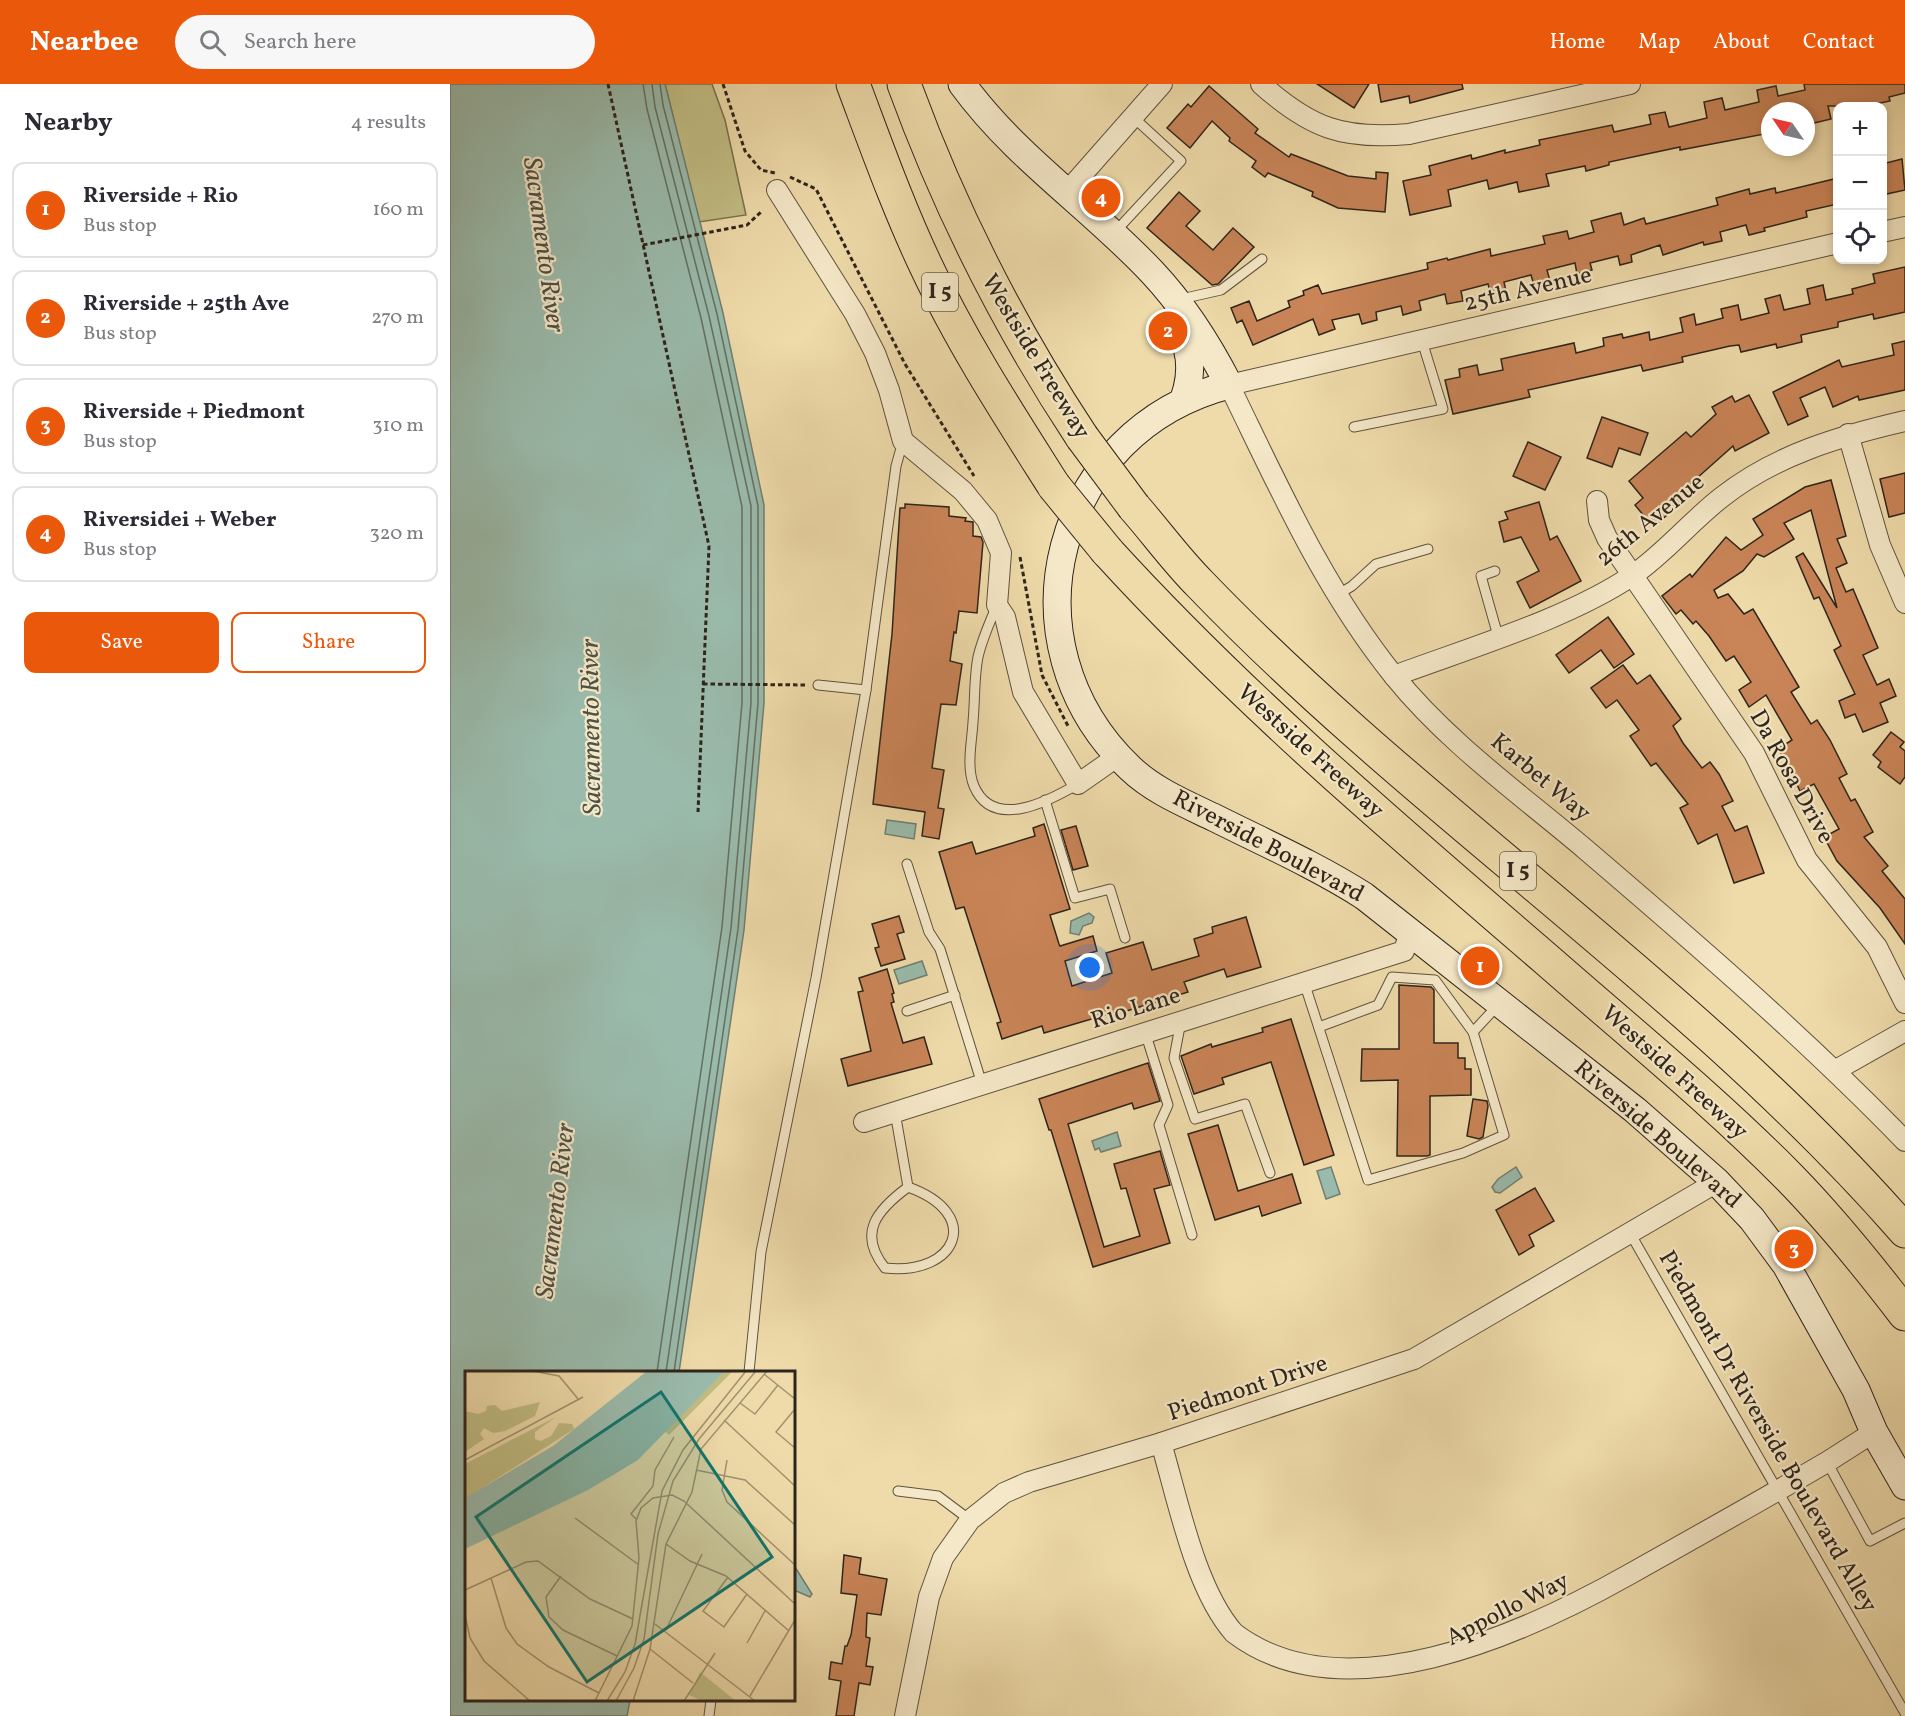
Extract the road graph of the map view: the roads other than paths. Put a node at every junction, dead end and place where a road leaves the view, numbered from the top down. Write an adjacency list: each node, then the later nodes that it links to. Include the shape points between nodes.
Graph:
1 (853, 84): 64 (highway, Westside Freeway / I 5, bridge, via 927,268 994,390 1054,486 1107,550 1170,620 1268,714 1692,1086 1782,1171 1872,1270)
2 (904, 84): 61 (highway, Westside Freeway / I 5, bridge, via 933,162 982,270 1040,374 1134,507 1198,582 1299,682 1727,1051 1806,1124)
3 (962, 84): 9 (street, via 994,125)
4 (1162, 84): 7 (street)
5 (1261, 84): 6 (street, via 1293,112 1356,136 1409,134)
6 (1630, 84)
7 (1133, 117): 9 (street); 12 (lane, via 1181,161)
8 (777, 190): 23 (street, via 855,314 889,390)
9 (1065, 194): 12 (street)
10 (1905, 227): 11 (street)
11 (1887, 231)
12 (1112, 235): 15 (street)
13 (1833, 244): 17 (street, 25th Avenue)
14 (1262, 259): 16 (lane, via 1221,290)
15 (1152, 272): 16 (street); 19 (street, via 1156,291 1190,353 1190,380)
16 (1175, 300): 18 (street, via 1208,346)
17 (1422, 341): 18 (street, 25th Avenue); 21 (lane, via 1443,409)
18 (1229, 385): 19 (street, Riverside Boulevard); 28 (street, Karbet Way, via 1306,544)
19 (1184, 399): 35 (street, Riverside Boulevard, via 1127,438 1090,483 1064,542 1059,564 1057,617 1064,659 1086,712)
20 (1905, 421): 22 (street, 26th Avenue)
21 (1354, 427)
22 (1848, 434): 27 (street, 26th Avenue, via 1754,475 1692,521); 29 (street, via 1881,544)
23 (903, 441): 30 (street, via 963,491 987,520 1001,553); 34 (lane, via 896,466)
24 (1597, 501): 27 (street, Da Rosa Drive, via 1599,520 1607,538)
25 (1428, 549): 28 (lane, via 1376,564)
26 (1495, 572): 31 (lane, via 1481,576)
27 (1632, 575): 31 (street, 26th Avenue, via 1593,597); 45 (street, Da Rosa Drive, via 1754,753 1807,860 1877,947)
28 (1337, 595): 32 (street, Karbet Way)
29 (1905, 603)
30 (997, 605): 36 (street, via 1005,617 1023,692); 37 (lane, via 978,658 970,761 974,786 997,810 1011,811)
31 (1498, 636): 32 (street, 26th Avenue)
32 (1394, 676): 53 (street, Karbet Way, via 1455,739 1740,982)
33 (818, 685): 34 (lane)
34 (866, 690): 65 (lane, via 816,978 761,1252)
35 (1118, 756): 36 (street); 39 (street, Riverside Boulevard, via 1163,792 1345,884)
36 (1078, 784): 37 (lane)
37 (1045, 800): 40 (lane, via 1075,898 1110,889)
38 (907, 864): 44 (lane, via 928,932 940,949)
39 (1410, 931): 41 (street, Rio Lane, via 1404,951); 46 (street, Riverside Boulevard)
40 (1125, 938)
41 (1384, 958): 42 (lane); 43 (street, Rio Lane)
42 (1392, 977): 49 (lane, via 1378,1005); 52 (lane, via 1435,980)
43 (1304, 982): 48 (street, Rio Lane); 49 (lane)
44 (955, 995): 47 (lane); 54 (lane)
45 (1905, 1003)
46 (1500, 1004): 52 (lane); 59 (street, Riverside Boulevard, via 1635,1110)
47 (907, 1011)
48 (1181, 1022): 51 (street, Rio Lane); 58 (lane, via 1174,1058 1195,1119 1245,1104)
49 (1319, 1027): 52 (lane, via 1368,1180 1463,1153 1504,1135)
50 (1905, 1031): 53 (street)
51 (1146, 1032): 54 (street, Rio Lane); 63 (lane, via 1168,1105 1159,1125)
52 (1473, 1032)
53 (1836, 1070): 57 (street, Karbet Way)
54 (982, 1084): 55 (street, Rio Lane)
55 (895, 1112): 56 (street, Rio Lane); 60 (lane)
56 (864, 1122)
57 (1905, 1141)
58 (1270, 1173)
59 (1717, 1182): 62 (street, Piedmont Drive); 66 (street, Riverside Boulevard, via 1752,1219 1786,1265 1856,1390)
60 (908, 1187): 60 (lane, via 927,1194 948,1211 953,1233 951,1246 940,1258 904,1270 885,1268 874,1254 877,1213)
61 (1905, 1231)
62 (1630, 1233): 67 (street, Piedmont Drive, via 1414,1359); 70 (lane, Piedmont Dr Riverside Boulevard Alley)
63 (1192, 1235)
64 (1905, 1314)
65 (749, 1371)
66 (1874, 1432): 68 (street, Appollo Way); 69 (street, Riverside Boulevard)
67 (1161, 1443): 70 (street, Appollo Way, via 1202,1577 1224,1621 1244,1643 1272,1664 1305,1678 1337,1684 1377,1684 1420,1677 1490,1652); 72 (street, Piedmont Drive, via 1029,1482 1004,1493)
68 (1827, 1462): 70 (street, Appollo Way); 73 (lane, via 1870,1541)
69 (1905, 1486)
70 (1779, 1490): 75 (lane, Piedmont Dr Riverside Boulevard Alley)
71 (898, 1491): 72 (lane, via 938,1496)
72 (969, 1520): 77 (street, Piedmont Drive, via 942,1558 934,1579)
73 (1905, 1523)
74 (711, 1701): 76 (lane)
75 (1905, 1713)
76 (709, 1716)
77 (905, 1716)

